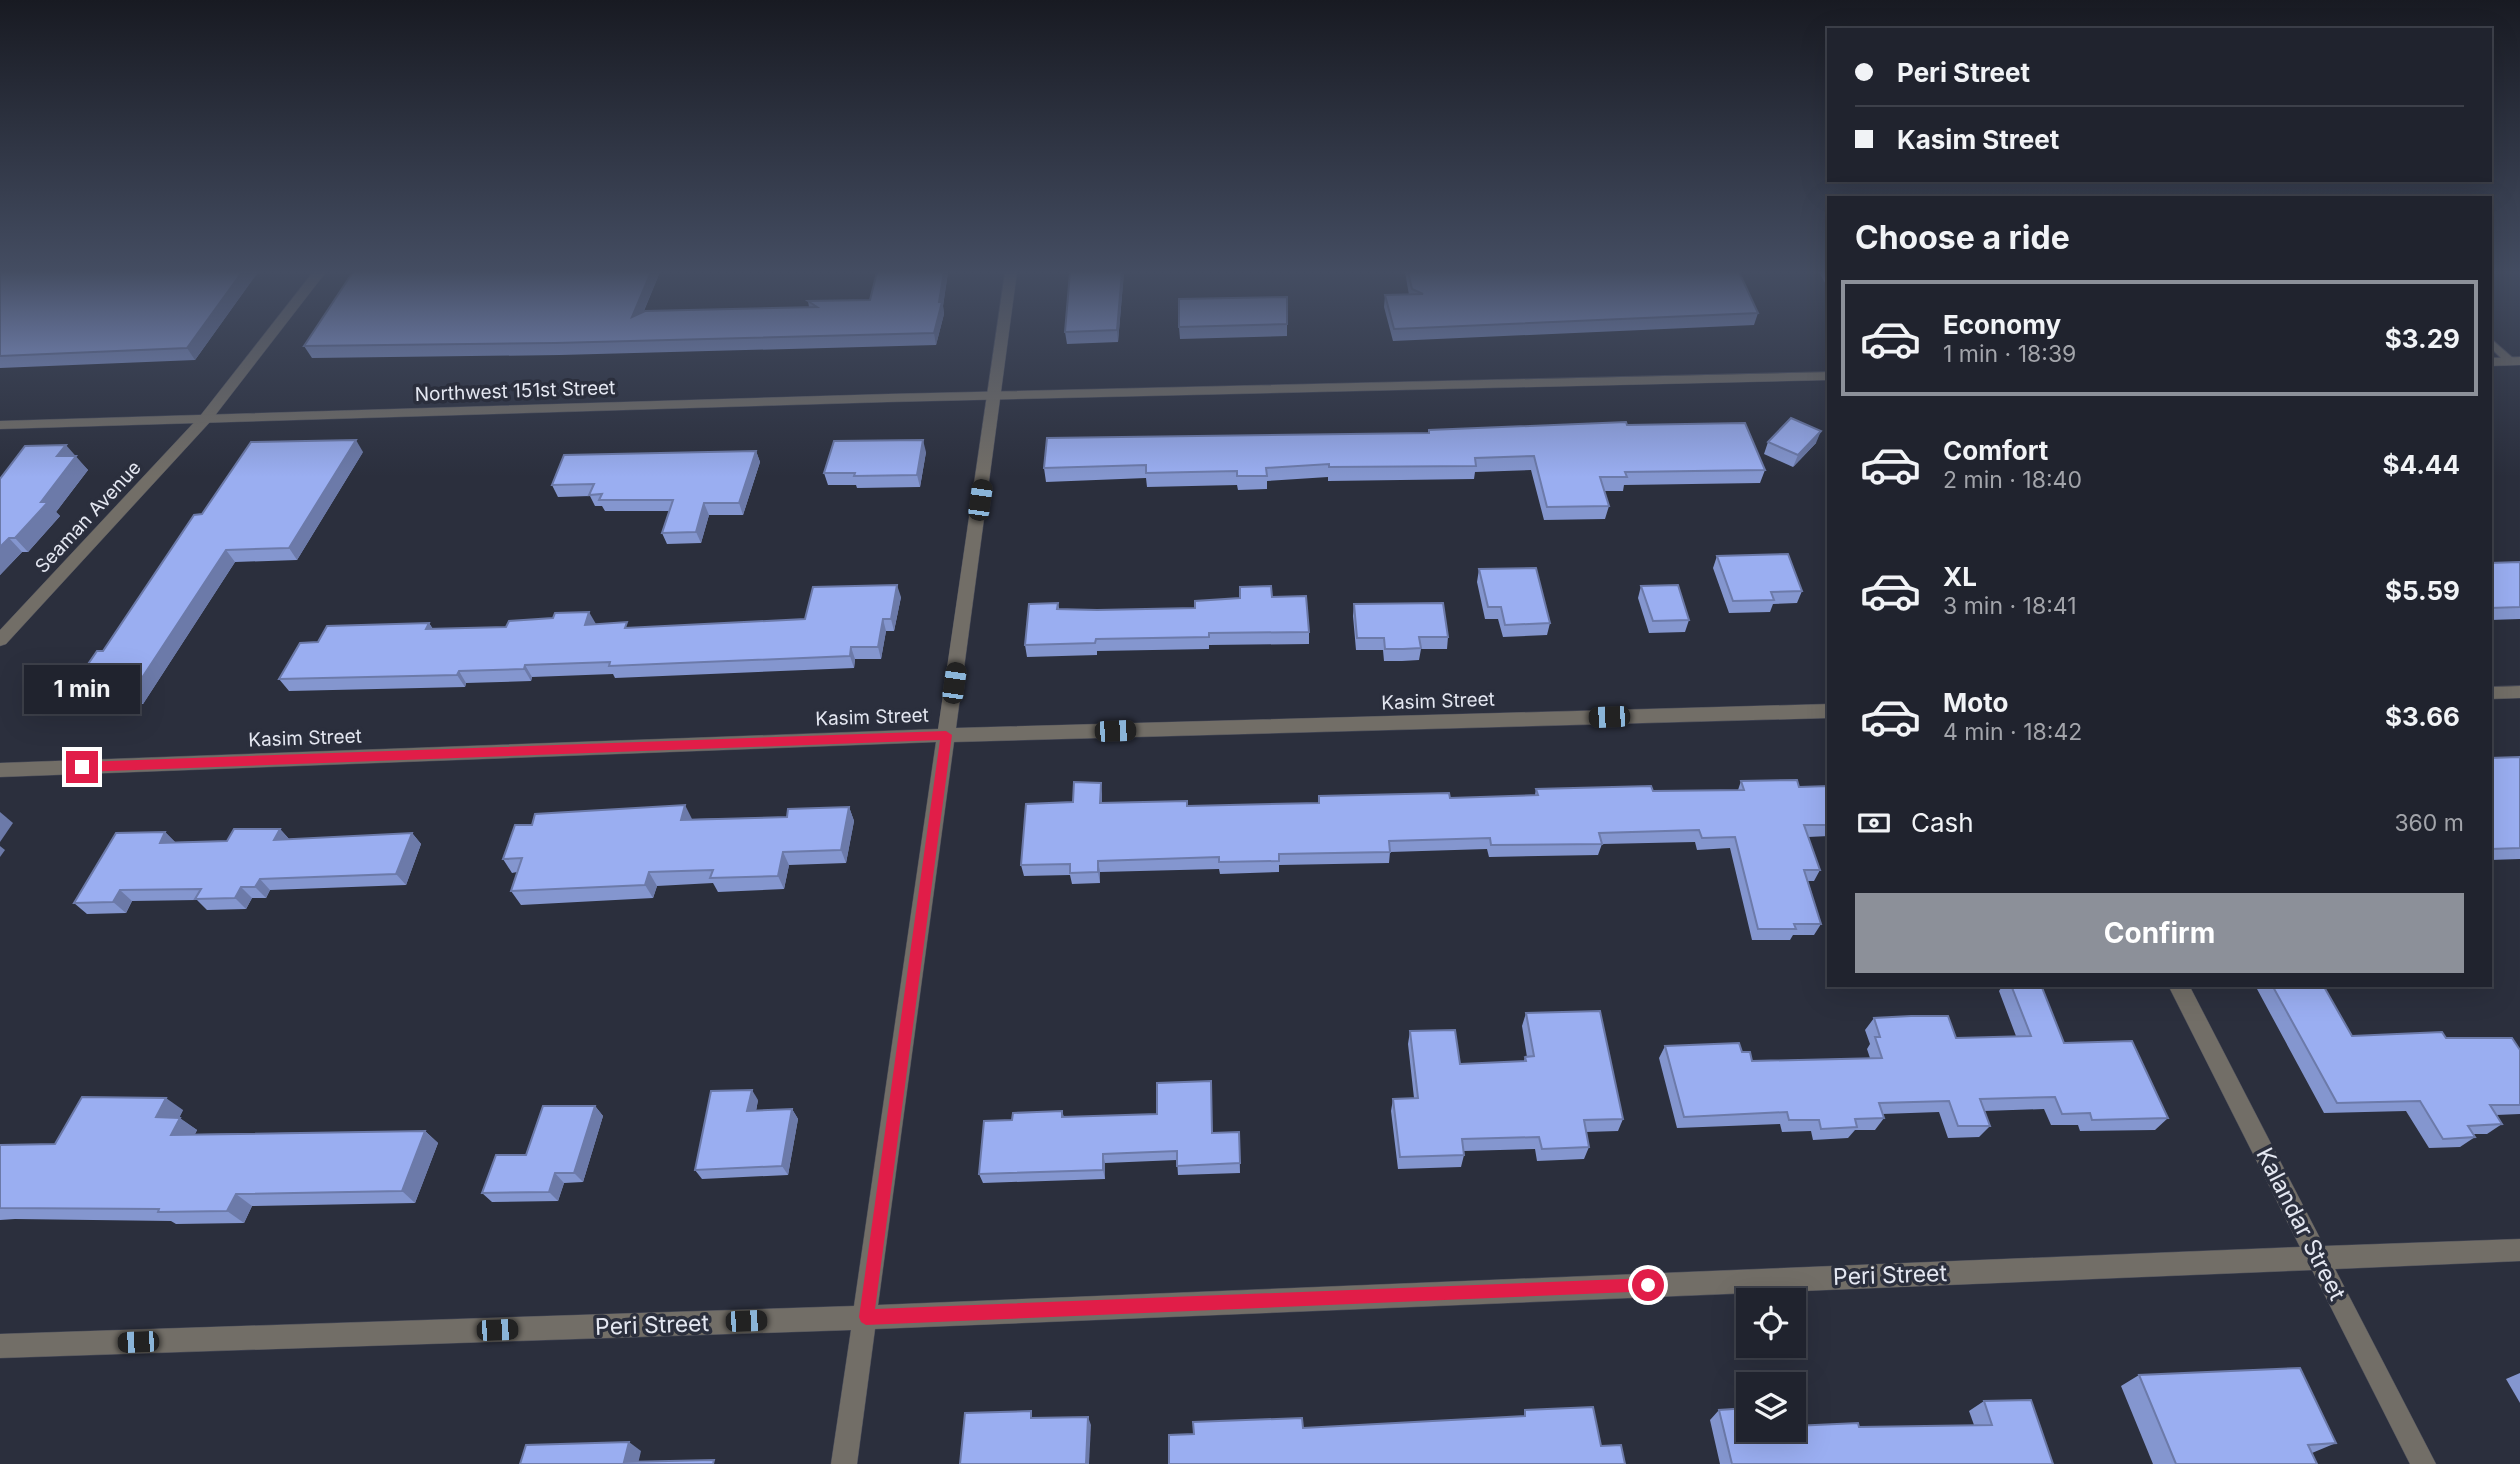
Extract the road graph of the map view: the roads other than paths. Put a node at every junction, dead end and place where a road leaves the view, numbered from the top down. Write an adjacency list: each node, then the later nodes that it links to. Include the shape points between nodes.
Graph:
1 (267, 340): 8 (street, Seaman Avenue)
2 (1002, 340): 7 (street)
3 (2492, 343): 4 (lane)
4 (2515, 361): 5 (street)
5 (2492, 362)
6 (1827, 376): 7 (street, Northwest 151st Street)
7 (995, 396): 8 (street, Northwest 151st Street); 14 (street)
8 (205, 419): 9 (street, Northwest 151st Street); 10 (street, Seaman Avenue)
9 (0, 425)
10 (0, 640)
11 (2520, 692): 12 (street)
12 (2492, 693)
13 (1827, 711): 14 (street, Kasim Street)
14 (946, 735): 15 (street, Kasim Street); 19 (street)
15 (0, 770)
16 (2179, 987): 18 (street, Kalandar Street)
17 (2520, 1250): 18 (street, Peri Street)
18 (2319, 1258): 19 (street, Peri Street); 22 (street, Kalandar Street)
19 (866, 1317): 20 (street, Peri Street); 21 (street)
20 (0, 1346)
21 (844, 1464)
22 (2423, 1464)

